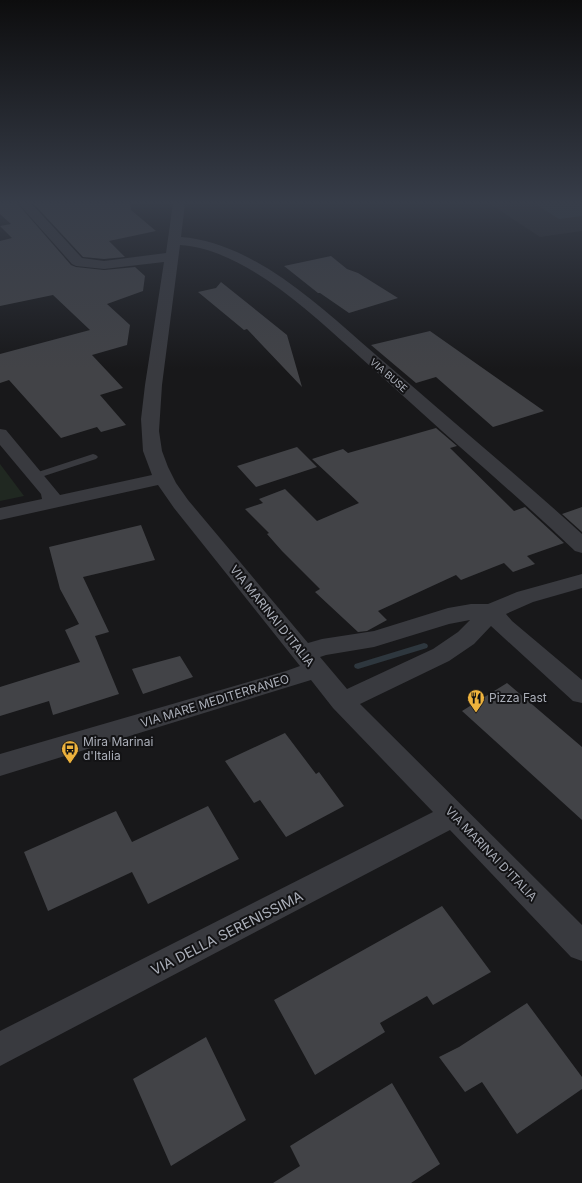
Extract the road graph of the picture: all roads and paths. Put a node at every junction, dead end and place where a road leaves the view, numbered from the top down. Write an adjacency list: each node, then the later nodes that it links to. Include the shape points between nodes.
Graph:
1 (75, 258): 2 (street, VIA BUSE, via 81,263 112,265)
2 (151, 258)
3 (172, 258): 8 (street, VIA MARINAI D'ITALIA, via 154,379 151,422 151,442)
4 (240, 258): 11 (street, VIA BUSE, via 316,310 529,496)
5 (0, 434): 7 (street)
6 (93, 457): 7 (lane)
7 (35, 476): 9 (street, via 50,493)
8 (163, 478): 9 (street); 14 (street, VIA MARINAI D'ITALIA, via 181,504)
9 (53, 502): 10 (street)
10 (0, 514)
11 (582, 546)
12 (582, 581): 13 (street, VIA MARE MEDITERRANEO, via 525,597)
13 (491, 612): 14 (street, VIA MARE MEDITERRANEO, via 448,616 374,638 322,647); 15 (street, via 504,627); 16 (street, VIA MARE MEDITERRANEO, via 466,638 441,654)
14 (309, 662): 16 (street, VIA MARINAI D'ITALIA); 17 (street, VIA MARE MEDITERRANEO, via 285,680)
15 (582, 694)
16 (342, 701): 18 (street, VIA MARINAI D'ITALIA)
17 (0, 765)
18 (452, 815): 19 (street, VIA MARINAI D'ITALIA); 20 (street, VIA DELLA SERENISSIMA)
19 (582, 946)
20 (0, 1049)

